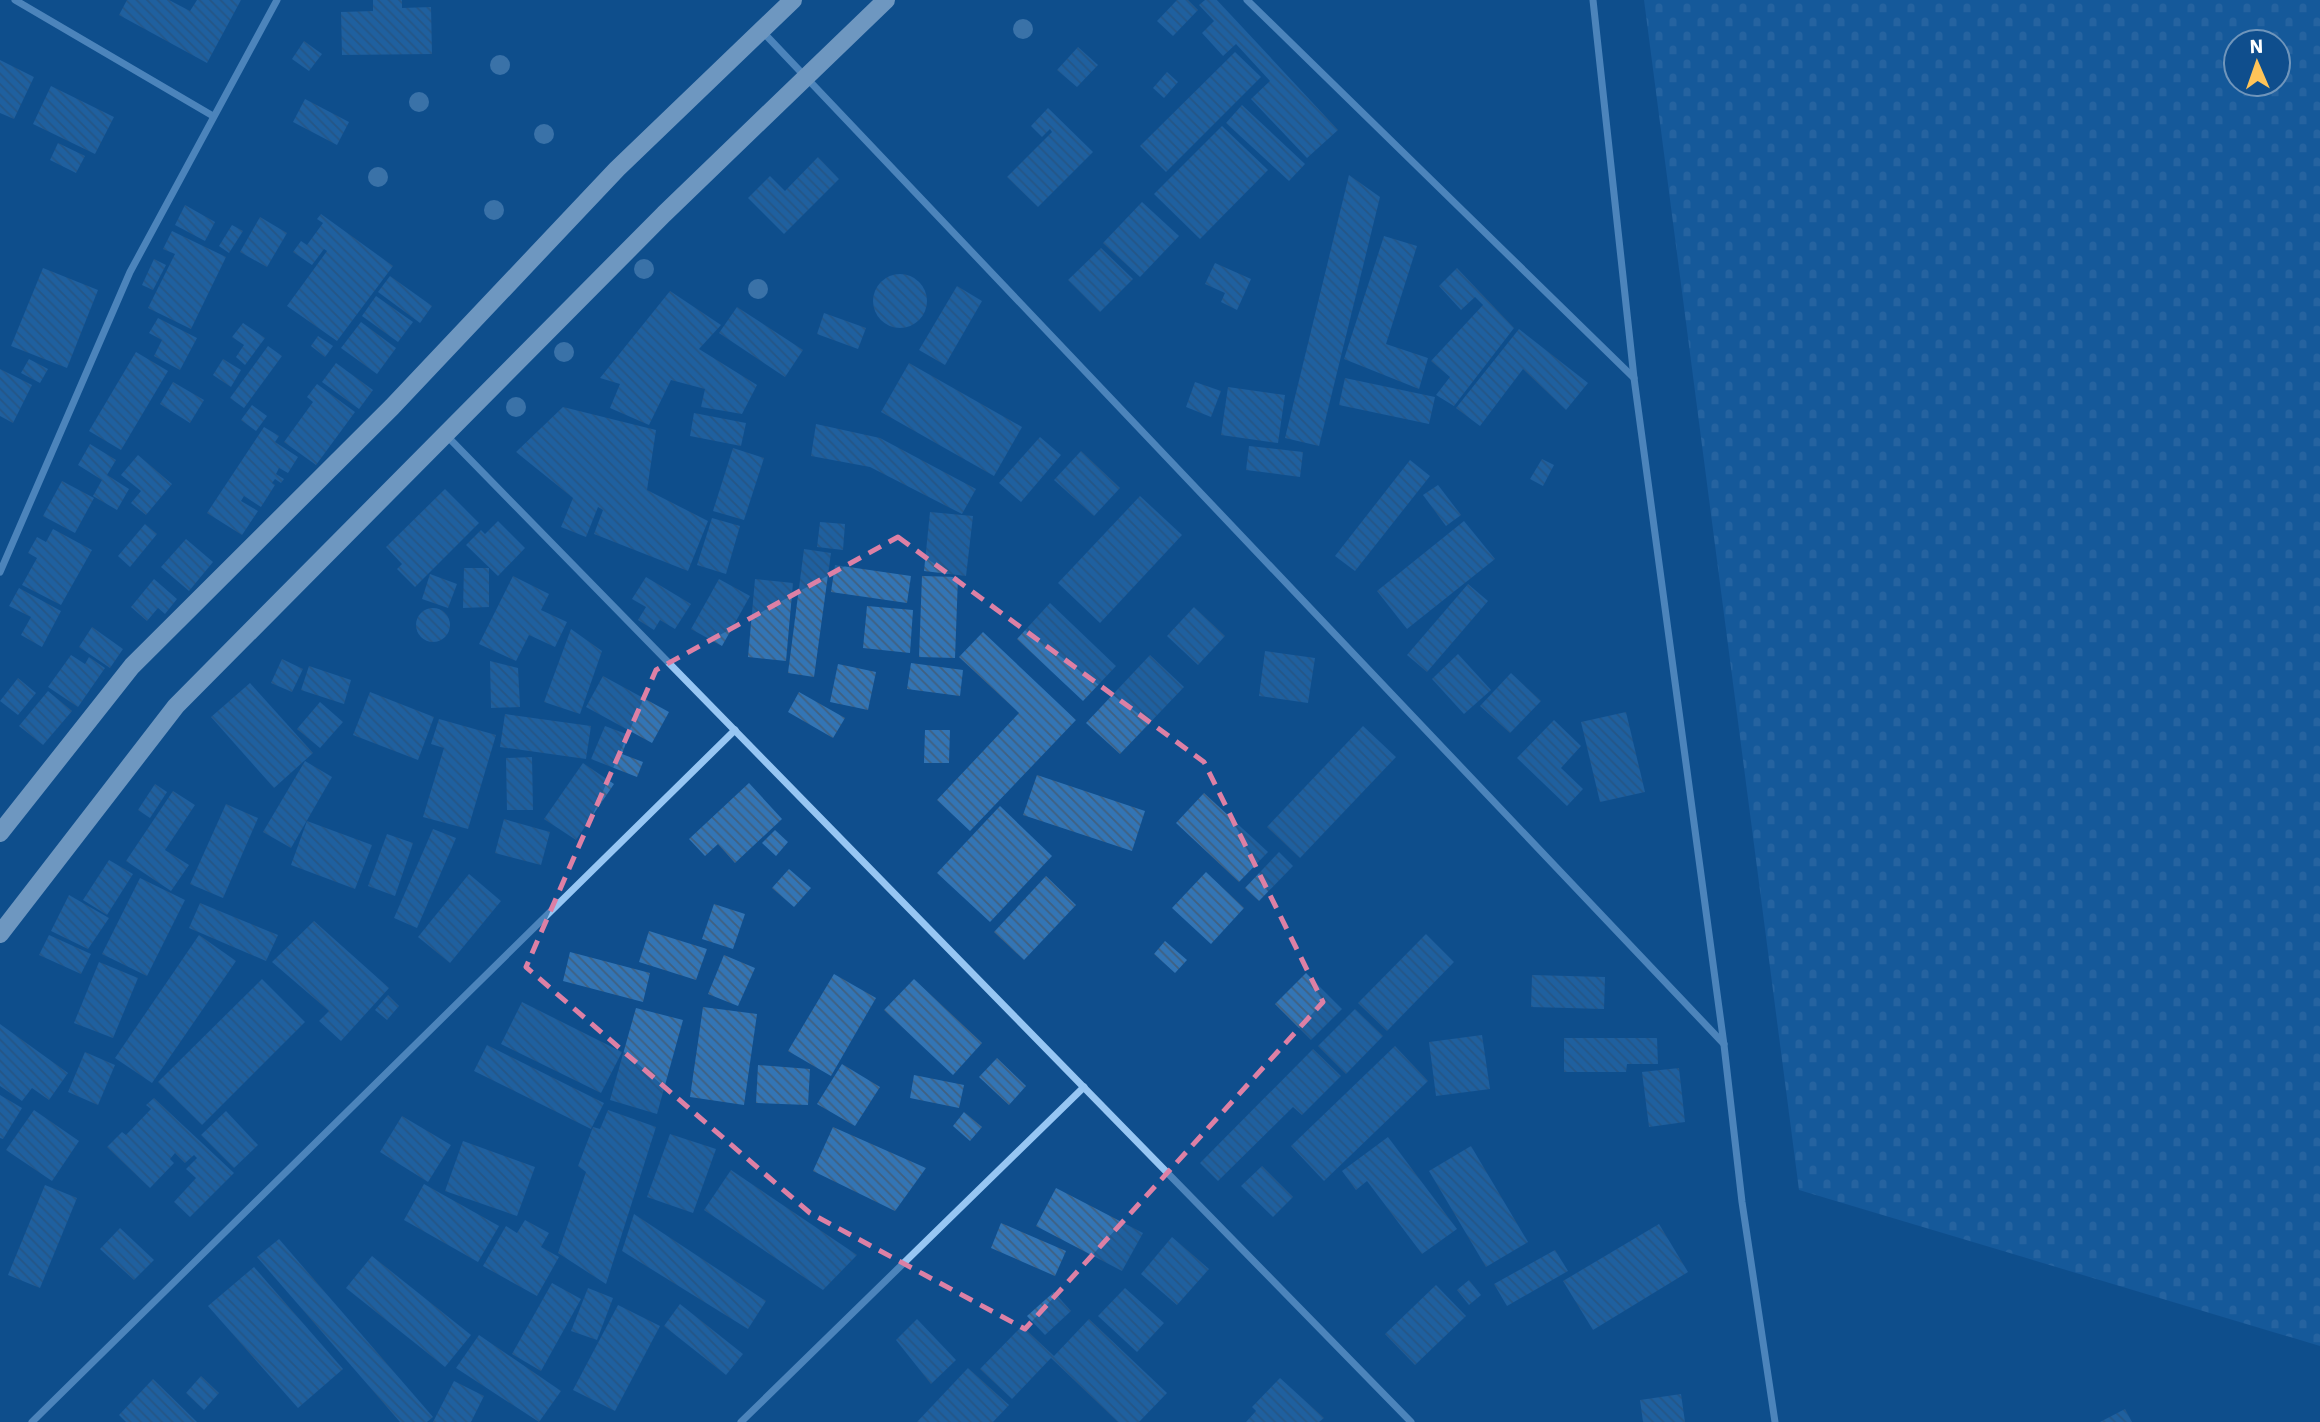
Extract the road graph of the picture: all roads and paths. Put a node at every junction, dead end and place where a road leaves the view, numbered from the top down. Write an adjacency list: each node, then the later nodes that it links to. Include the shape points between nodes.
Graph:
1 (15, 0): 9 (street)
2 (277, 0): 9 (street)
3 (793, 0): 7 (main road)
4 (886, 0): 8 (main road)
5 (1247, 0): 10 (street)
6 (1593, 0): 10 (street)
7 (761, 30): 8 (street); 14 (main road, via 617,169 392,407 132,666)
8 (806, 76): 11 (main road); 16 (street)
9 (213, 116): 12 (street, via 130,272)
10 (1634, 378): 16 (street)
11 (446, 436): 13 (street); 15 (main road, via 176,706)
12 (0, 572)
13 (735, 730): 17 (street); 18 (street)
14 (0, 834)
15 (0, 934)
16 (1724, 1045): 21 (street)
17 (1084, 1087): 19 (street); 20 (street)
18 (32, 1422)
19 (741, 1422)
20 (1411, 1422)
21 (1775, 1422)

